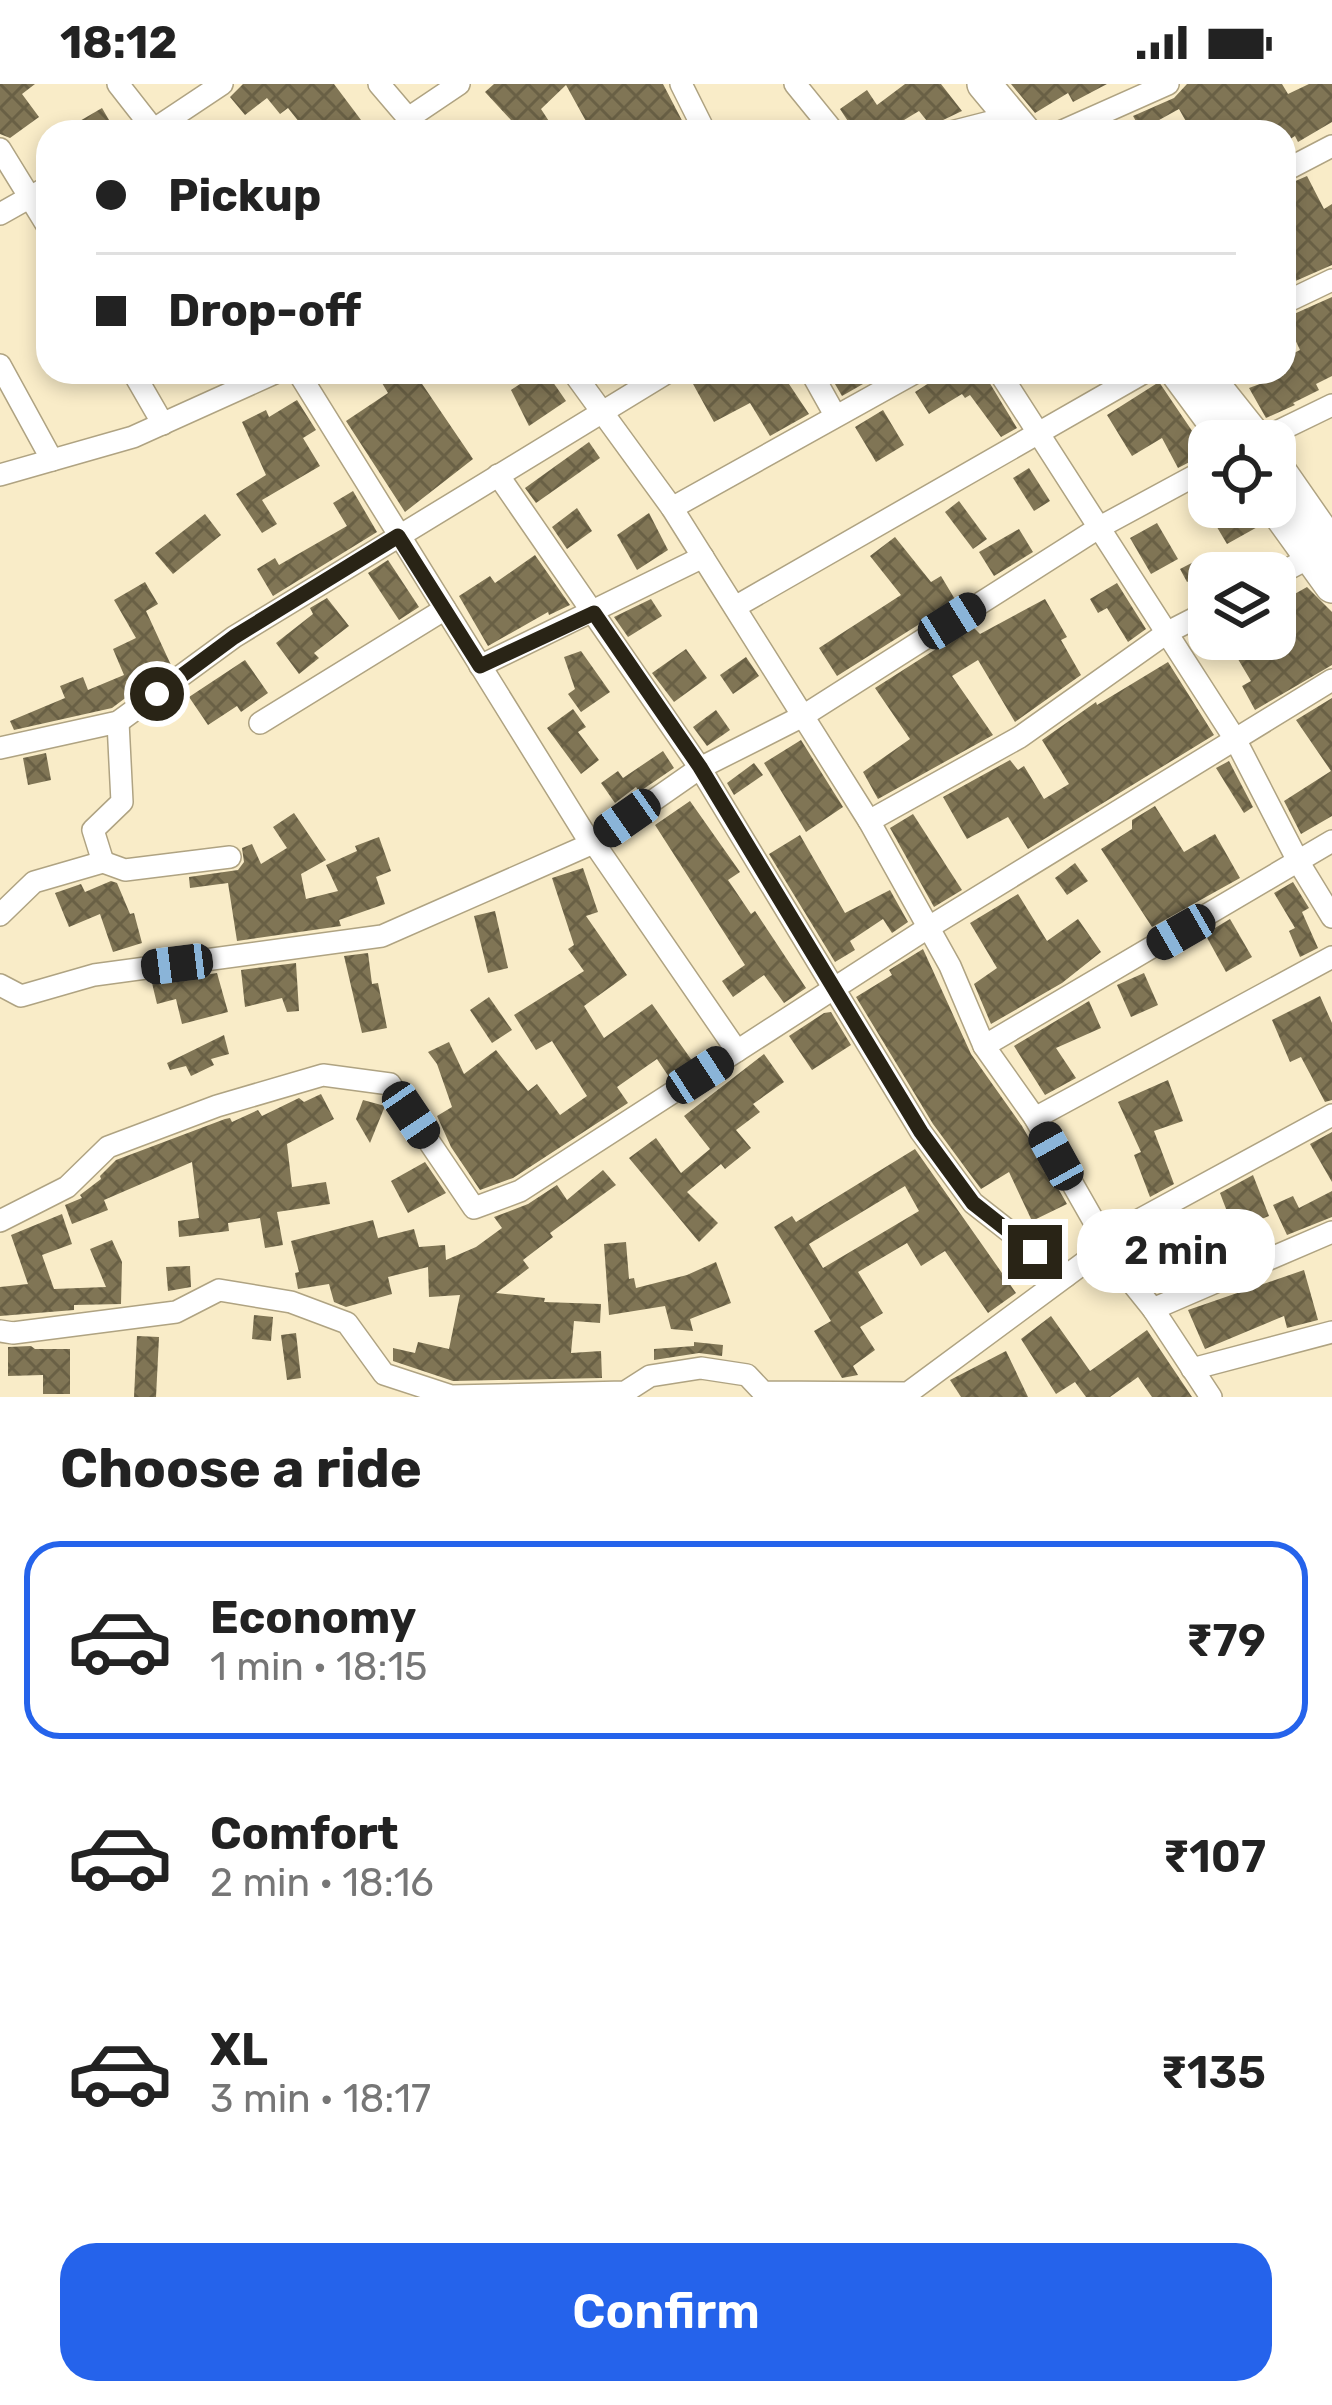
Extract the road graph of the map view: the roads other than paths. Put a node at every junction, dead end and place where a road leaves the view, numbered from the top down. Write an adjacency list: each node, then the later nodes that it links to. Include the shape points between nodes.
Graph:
1 (118, 84): 10 (street)
2 (222, 84): 11 (street)
3 (379, 84): 12 (street)
4 (459, 84): 13 (street)
5 (681, 84): 14 (street)
6 (795, 84): 15 (street)
7 (959, 84): 16 (main road)
8 (985, 84): 17 (main road)
9 (1168, 84): 18 (street)
10 (144, 120)
11 (168, 120)
12 (411, 120)
13 (419, 120)
14 (699, 120)
15 (824, 120)
16 (988, 120)
17 (1014, 120)
18 (1087, 120)
19 (1332, 146): 21 (street)
20 (0, 149): 22 (street)
21 (1296, 165)
22 (36, 189)
23 (36, 194): 24 (street)
24 (0, 214)
25 (1332, 280): 26 (street)
26 (1296, 297)
27 (0, 365): 47 (street)
28 (140, 384): 45 (street)
29 (251, 384): 45 (street)
30 (305, 384): 55 (street)
31 (582, 384): 40 (street)
32 (649, 384): 40 (street)
33 (818, 384): 41 (street)
34 (893, 384): 41 (street)
35 (1008, 384): 46 (street)
36 (1123, 384): 46 (street)
37 (1186, 384): 42 (main road)
38 (1213, 384): 43 (main road)
39 (1332, 406): 44 (street)
40 (601, 414): 49 (street); 52 (street)
41 (835, 415): 52 (street)
42 (1212, 420)
43 (1241, 420)
44 (1296, 423)
45 (163, 424): 47 (street)
46 (1038, 430): 54 (street); 60 (street)
47 (52, 460): 48 (street)
48 (0, 475)
49 (498, 476): 55 (street); 62 (street)
50 (1188, 479): 54 (street)
51 (1296, 500): 56 (main road)
52 (672, 508): 57 (street)
53 (1296, 524): 56 (main road)
54 (1100, 526): 64 (street); 67 (street)
55 (398, 536): 61 (street); 68 (street, via 234,637)
56 (1326, 549): 58 (street); 59 (main road)
57 (703, 556): 60 (street); 62 (street)
58 (1296, 565)
59 (1332, 586)
60 (735, 607): 67 (street)
61 (445, 609): 65 (street); 69 (street)
62 (594, 613): 65 (street); 72 (street)
63 (1188, 622): 64 (street)
64 (1168, 632): 70 (street); 73 (street, via 1020,737)
65 (480, 666): 75 (street)
66 (1332, 680): 70 (street)
67 (803, 716): 72 (street); 73 (street)
68 (118, 722): 71 (street); 77 (street, via 122,802 93,830)
69 (260, 723)
70 (1235, 739): 78 (street); 81 (street)
71 (0, 748)
72 (700, 767): 75 (street); 84 (street)
73 (869, 821): 81 (street)
74 (1332, 841): 78 (street)
75 (591, 844): 83 (street, via 382,936 94,975 22,995); 86 (street)
76 (230, 857): 77 (street, via 125,870)
77 (103, 862): 79 (street, via 34,882)
78 (1299, 863): 80 (street); 85 (street)
79 (0, 915)
80 (1332, 917)
81 (926, 929): 84 (street); 85 (street)
82 (1332, 957): 88 (street)
83 (0, 986)
84 (836, 987): 86 (street); 92 (street, via 973,1203)
85 (983, 1046): 88 (street)
86 (736, 1052): 89 (street, via 520,1191 474,1208 390,1084 322,1075 108,1147 68,1186)
87 (1332, 1115): 91 (street)
88 (1035, 1118): 91 (street)
89 (0, 1221)
90 (1332, 1232): 93 (street)
91 (1104, 1244): 92 (street); 93 (street)
92 (1066, 1276): 97 (street, via 908,1393 763,1392 747,1375 701,1368 650,1376 626,1391)
93 (1153, 1309): 96 (street)
94 (1332, 1332): 96 (street)
95 (1, 1334): 97 (street, via 176,1312 219,1290 291,1302 346,1323 384,1374)
96 (1192, 1369): 98 (street)
97 (451, 1396)
98 (1211, 1397)

